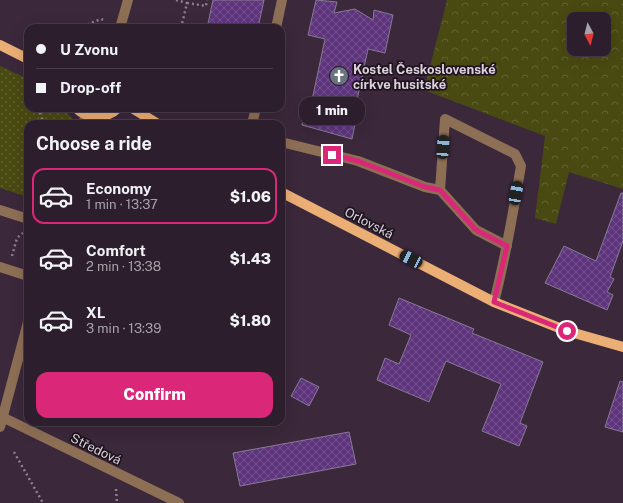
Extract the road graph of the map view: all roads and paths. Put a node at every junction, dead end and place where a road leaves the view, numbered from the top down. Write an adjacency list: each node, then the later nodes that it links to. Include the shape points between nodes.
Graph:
1 (128, 0): 8 (street)
2 (176, 0): 5 (path)
3 (207, 0): 5 (path, via 206,6)
4 (282, 0): 10 (street)
5 (187, 3): 9 (path)
6 (88, 24): 7 (path, via 101,19)
7 (112, 24)
8 (122, 24)
9 (182, 24)
10 (277, 24)
11 (0, 45): 12 (main road)
12 (24, 57)
13 (111, 112): 15 (main road)
14 (138, 112): 16 (main road)
15 (85, 119)
16 (152, 120)
17 (285, 143): 18 (street, via 358,161 425,187)
18 (440, 190): 23 (street, via 476,230); 23 (street, via 445,119 515,154 521,166)
19 (285, 194): 26 (main road, Orlovská)
20 (0, 210): 21 (street)
21 (24, 218)
22 (24, 232): 24 (path, via 17,238)
23 (507, 246): 26 (street)
24 (4, 268): 25 (street)
25 (24, 275)
26 (494, 302): 28 (main road, Orlovská, via 567,331)
27 (24, 337): 29 (street)
28 (623, 347)
29 (2, 417): 30 (street); 33 (street, Středová)
30 (0, 427)
31 (14, 452): 32 (path)
32 (43, 503)
33 (179, 503)

